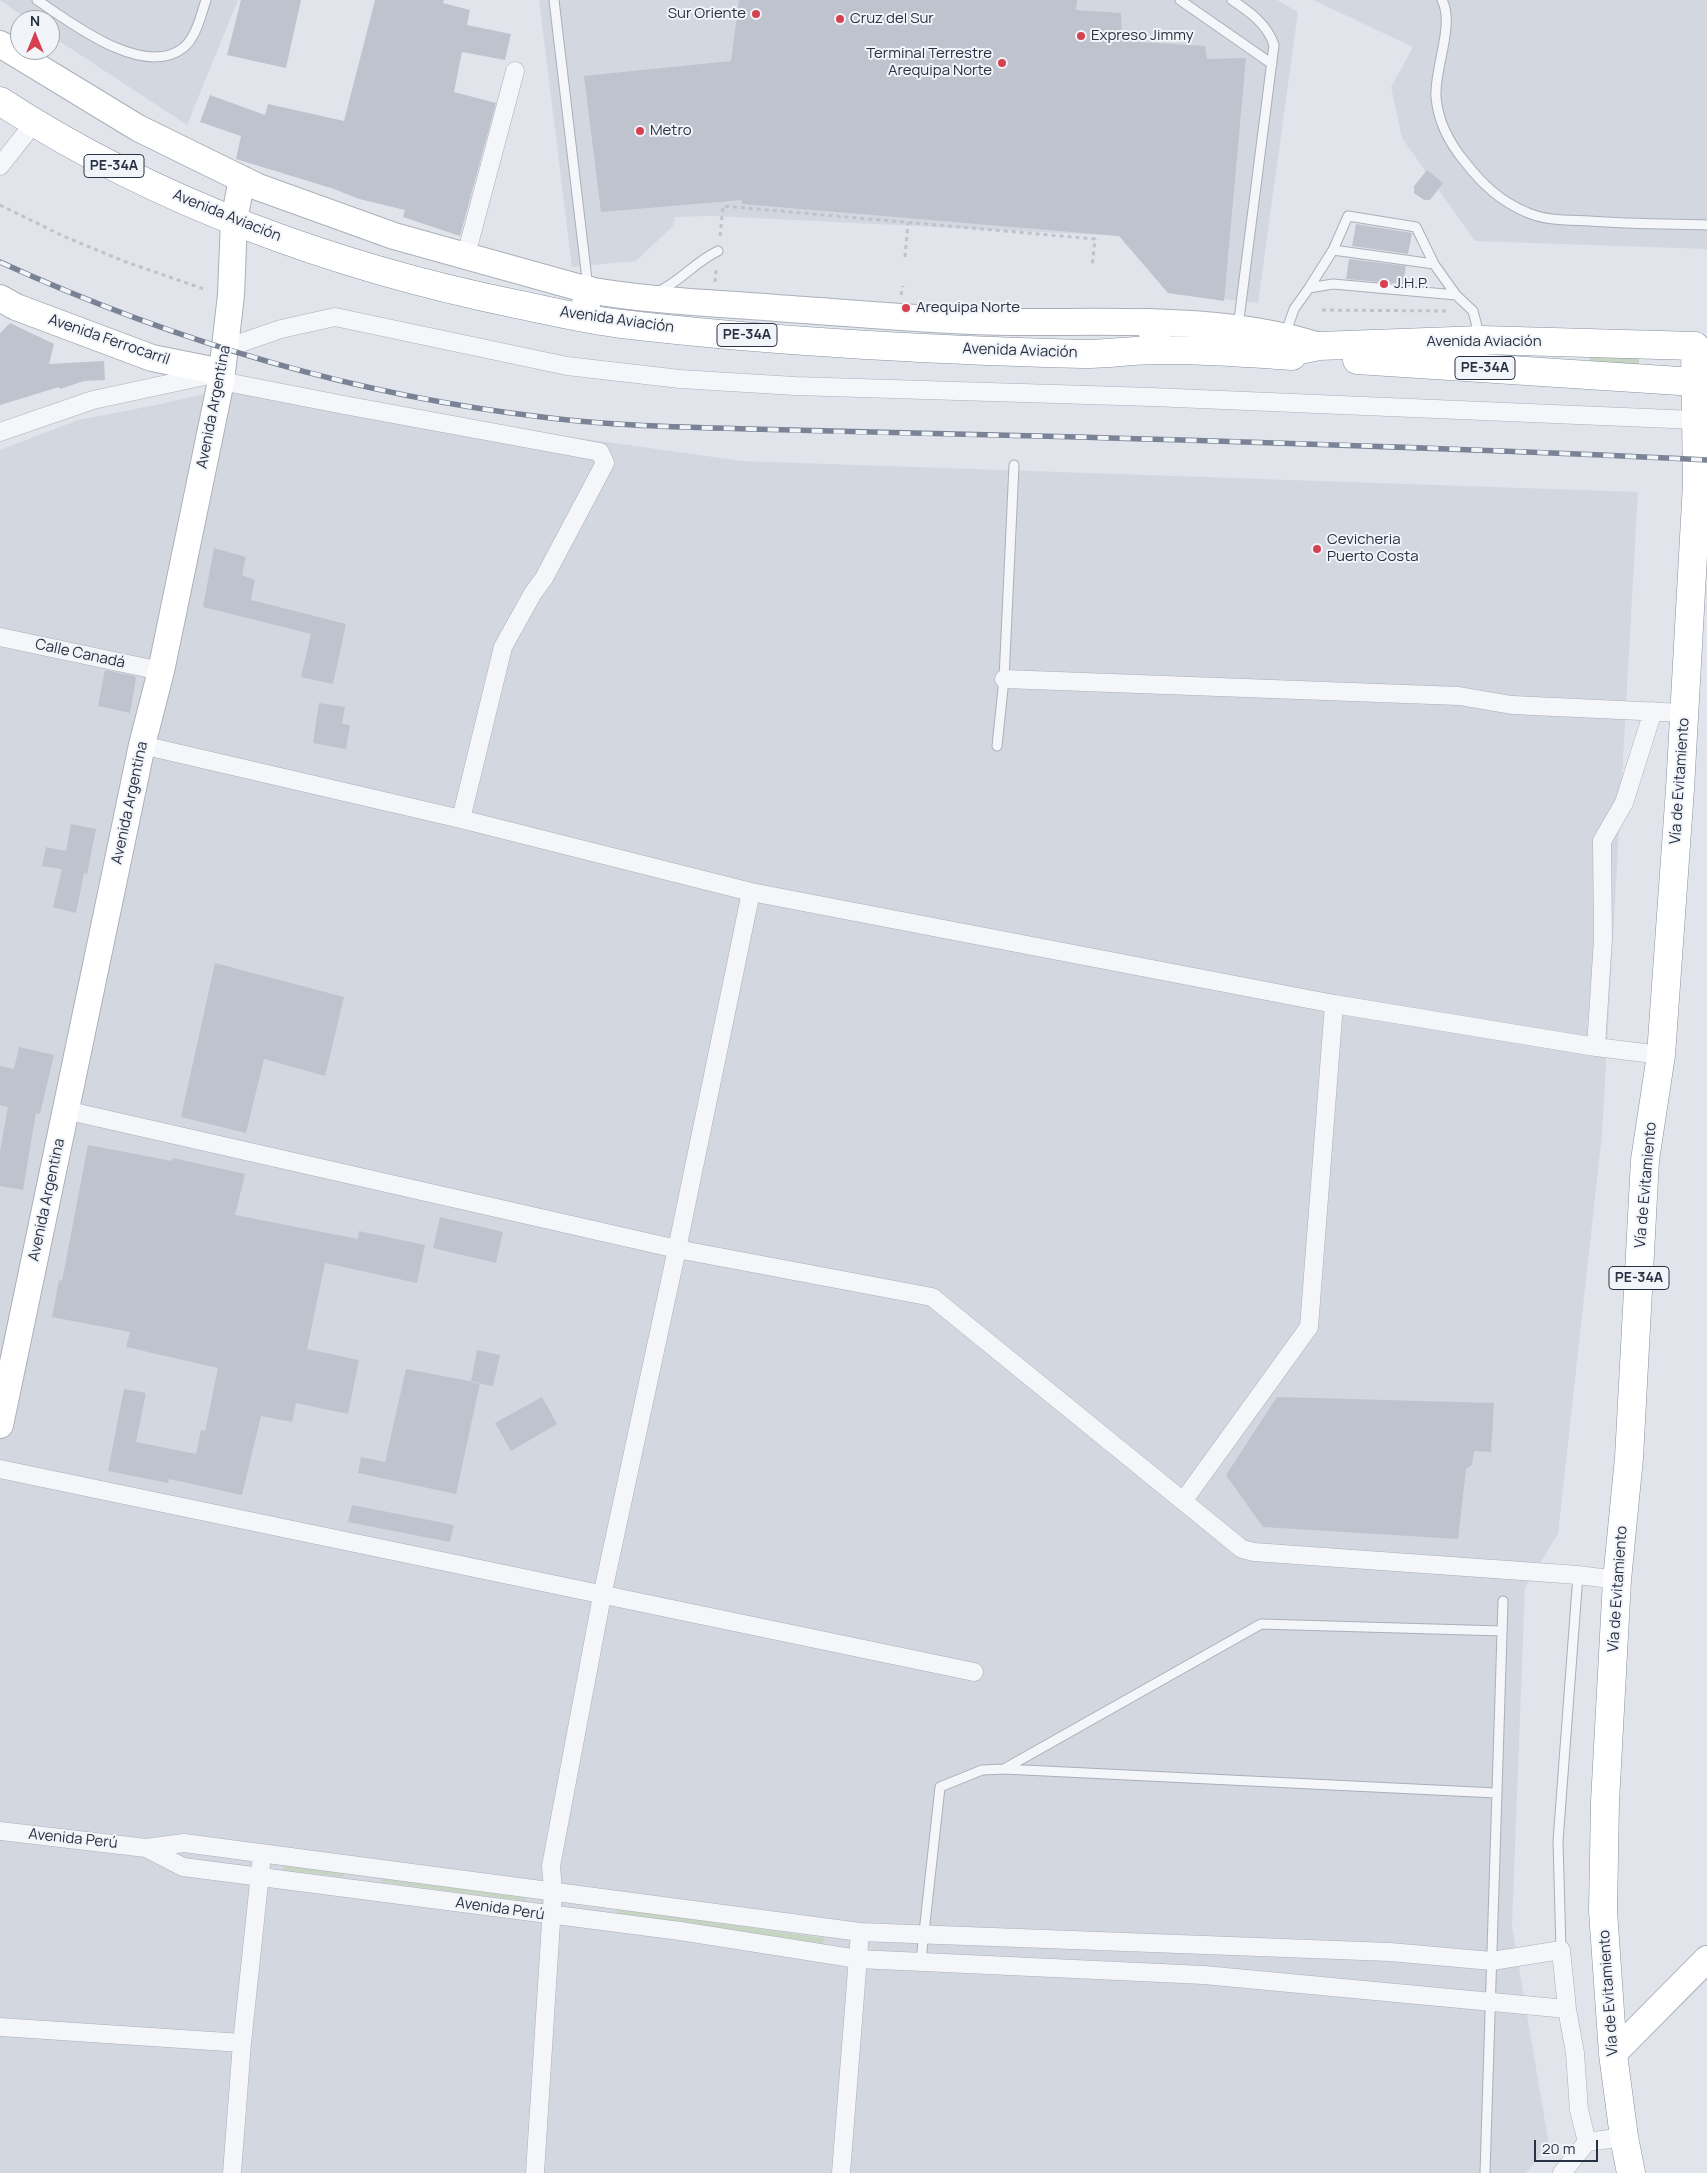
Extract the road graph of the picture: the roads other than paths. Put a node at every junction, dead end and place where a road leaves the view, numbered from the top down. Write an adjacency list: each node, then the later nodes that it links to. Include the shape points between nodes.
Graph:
1 (37, 0): 2 (lane, via 120,51 144,56 164,56 183,49)
2 (206, 0)
3 (554, 0): 21 (lane)
4 (1180, 0): 8 (lane)
5 (1232, 0): 8 (lane, via 1253,14 1271,36 1274,46)
6 (1442, 0): 15 (lane, via 1446,23 1436,83 1437,108 1448,137 1460,156 1479,180 1502,200 1527,213 1545,217 1632,224)
7 (0, 44): 13 (street, via 138,128)
8 (1272, 64): 27 (lane)
9 (515, 71): 18 (street)
10 (0, 101): 11 (highway, Avenida Aviación / PE-34A)
11 (34, 123): 12 (street); 14 (highway, Avenida Aviación / PE-34A, via 150,184)
12 (1, 163)
13 (242, 179): 14 (street, Avenida Argentina); 18 (street, via 394,236)
14 (234, 220): 25 (highway, Avenida Aviación / PE-34A, via 379,271); 32 (street, Avenida Argentina, via 231,295)
15 (1707, 225)
16 (718, 250): 23 (lane, via 672,285)
17 (1333, 250): 19 (lane); 19 (lane, via 1348,216 1416,227); 20 (lane)
18 (466, 255): 21 (street)
19 (1434, 264): 22 (lane)
20 (1309, 288): 22 (lane, via 1332,284); 29 (lane, via 1294,309)
21 (588, 290): 23 (street); 25 (highway)
22 (1456, 295): 28 (lane, via 1473,312)
23 (645, 297): 26 (street, via 961,321)
24 (0, 298): 32 (street, Avenida Ferrocarril, via 152,358)
25 (584, 317): 31 (highway, Avenida Aviación / PE-34A, via 619,324 815,341 1088,354)
26 (1149, 323): 27 (street); 31 (highway)
27 (1238, 330): 29 (street)
28 (1481, 340): 29 (highway, Avenida Aviación / PE-34A); 30 (highway, Avenida Aviación / PE-34A)
29 (1280, 345): 31 (highway, Avenida Aviación / PE-34A); 33 (highway, Avenida Aviación / PE-34A)
30 (1695, 346): 34 (highway, Vía de Evitamiento / PE-34A)
31 (1160, 350)
32 (223, 367): 35 (street, via 281,329 335,317 567,366 680,379 795,386); 36 (street, via 92,400); 39 (street, Avenida Argentina); 45 (street, via 344,406 600,452 605,462 544,578 503,647)
33 (1634, 378): 34 (highway, Avenida Aviación / PE-34A); 35 (highway)
34 (1695, 382): 35 (highway, Vía de Evitamiento / PE-34A)
35 (1703, 417): 42 (highway, Vía de Evitamiento / PE-34A)
36 (0, 432)
37 (1014, 465): 40 (lane)
38 (0, 637): 39 (street, Calle Canadá)
39 (160, 671): 43 (street, Avenida Argentina)
40 (1004, 679): 41 (street, via 1449,696 1512,705); 44 (lane)
41 (1653, 711): 42 (street); 48 (street, via 1624,803 1602,841 1603,940)
42 (1684, 713): 49 (highway, Vía de Evitamiento / PE-34A)
43 (142, 745): 45 (street); 50 (street, Avenida Argentina)
44 (997, 746)
45 (460, 819): 46 (street)
46 (751, 892): 47 (street); 51 (street)
47 (1334, 1004): 48 (street); 54 (street, via 1309,1327)
48 (1596, 1047): 49 (street)
49 (1661, 1055): 56 (highway, Vía de Evitamiento / PE-34A, via 1645,1160 1629,1458)
50 (65, 1110): 51 (street); 52 (street, Avenida Argentina)
51 (678, 1249): 54 (street, via 932,1297); 57 (street)
52 (0, 1425)
53 (0, 1469): 57 (street)
54 (1184, 1500): 55 (street, via 1242,1548 1254,1552)
55 (1578, 1575): 56 (street); 71 (lane, via 1558,1841)
56 (1617, 1580): 80 (highway, Vía de Evitamiento / PE-34A, via 1605,1802 1603,1911)
57 (602, 1596): 60 (street); 67 (street, via 551,1866)
58 (1503, 1601): 59 (lane)
59 (1502, 1631): 61 (lane, via 1262,1624); 62 (lane)
60 (974, 1672)
61 (1004, 1769): 62 (lane); 70 (lane, via 982,1770 940,1787)
62 (1496, 1793): 75 (lane)
63 (0, 1831): 64 (street, Avenida Perú)
64 (146, 1848): 65 (street, Avenida Perú, via 184,1843); 66 (street, Avenida Perú, via 183,1867)
65 (262, 1854): 66 (street); 67 (street, Avenida Perú)
66 (260, 1876): 68 (street, Avenida Perú); 79 (street)
67 (553, 1891): 68 (street); 69 (street, Avenida Perú)
68 (551, 1916): 72 (street, Avenida Perú, via 680,1931); 84 (street)
69 (860, 1932): 70 (street, Avenida Perú); 72 (street)
70 (924, 1935): 74 (lane); 75 (street, Avenida Perú, via 1390,1952)
71 (1561, 1950): 75 (street, Avenida Perú); 77 (street)
72 (858, 1958): 74 (street, Avenida Perú); 85 (street)
73 (1707, 1959): 80 (street)
74 (921, 1960): 76 (street, Avenida Perú, via 1204,1975)
75 (1492, 1961): 76 (lane)
76 (1490, 2001): 77 (street, Avenida Perú); 86 (lane)
77 (1567, 2009): 82 (street, via 1575,2053 1579,2110)
78 (0, 2027): 79 (street)
79 (242, 2043): 83 (street)
80 (1613, 2054): 81 (highway, Vía de Evitamiento / PE-34A)
81 (1624, 2138): 82 (street); 88 (highway, Vía de Evitamiento / PE-34A)
82 (1587, 2142): 87 (street)
83 (232, 2173)
84 (535, 2173)
85 (841, 2173)
86 (1485, 2173)
87 (1562, 2173)
88 (1631, 2173)

